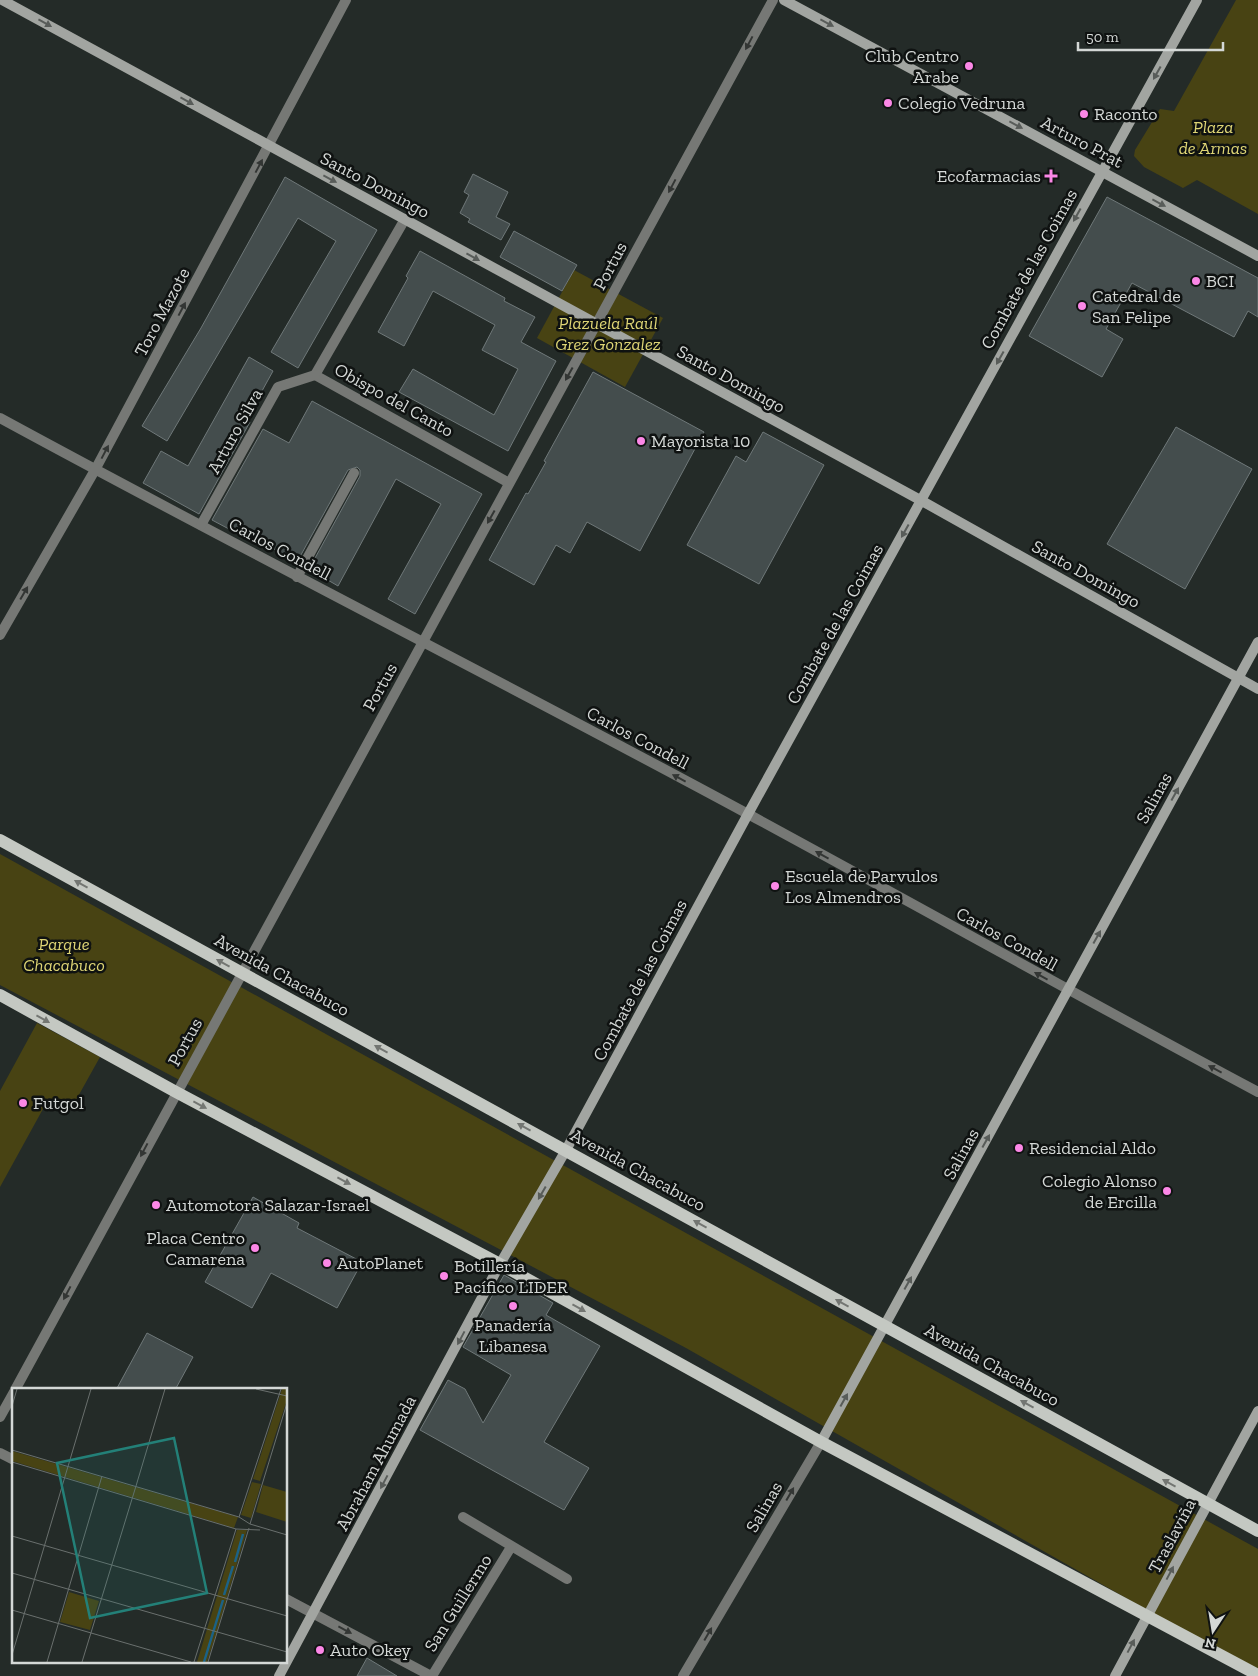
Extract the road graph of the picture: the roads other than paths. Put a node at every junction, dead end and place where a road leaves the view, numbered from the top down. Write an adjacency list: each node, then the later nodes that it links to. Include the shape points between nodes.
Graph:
1 (2, 0): 6 (main road, Santo Domingo, one-way to 6)
2 (346, 0): 6 (street, Toro Mazote)
3 (773, 0): 10 (street, Portus, one-way to 10)
4 (784, 0): 7 (main road, Arturo Prat, one-way to 7)
5 (1197, 0): 7 (main road, Combate de las Coimas, one-way to 7)
6 (269, 146): 8 (main road, Santo Domingo, one-way to 8); 13 (street, Toro Mazote, one-way to 6)
7 (1101, 171): 9 (main road, Arturo Prat, one-way to 9); 16 (main road, Combate de las Coimas, one-way to 16)
8 (405, 219): 10 (main road, Santo Domingo, one-way to 10); 11 (street, Obispo del Canto)
9 (1258, 256)
10 (596, 325): 15 (street, Portus, one-way to 15); 16 (main road, Santo Domingo)
11 (315, 375): 15 (street, Obispo del Canto); 17 (street, Arturo Silva, via 278,387)
12 (0, 418): 13 (street, Carlos Condell)
13 (95, 470): 17 (street, Carlos Condell); 19 (street, Toro Mazote, one-way to 13)
14 (354, 473): 18 (street)
15 (510, 483): 21 (street, Portus, one-way to 21)
16 (922, 501): 22 (main road, Santo Domingo); 24 (main road, Combate de las Coimas, one-way to 24)
17 (202, 525): 18 (street, Carlos Condell)
18 (297, 577): 21 (street, Carlos Condell)
19 (0, 635)
20 (1258, 642): 22 (main road, Salinas)
21 (422, 643): 24 (street, Carlos Condell, one-way to 21); 26 (street, Portus)
22 (1238, 678): 23 (main road, Santo Domingo); 27 (main road, Salinas, one-way to 22)
23 (1258, 689)
24 (748, 814): 27 (street, Carlos Condell, one-way to 24); 31 (main road, Combate de las Coimas)
25 (0, 840): 26 (main road, Avenida Chacabuco, one-way to 25)
26 (241, 973): 29 (street, Portus); 31 (main road, Avenida Chacabuco, one-way to 26)
27 (1068, 991): 30 (street, Carlos Condell, one-way to 27); 33 (main road, Salinas, one-way to 27)
28 (0, 995): 29 (main road, one-way to 29)
29 (176, 1092): 32 (main road, one-way to 32); 34 (street, Portus, one-way to 34)
30 (1258, 1092)
31 (566, 1150): 32 (main road, Combate de las Coimas, one-way to 32); 33 (main road, Avenida Chacabuco, one-way to 31)
32 (500, 1264): 38 (main road, one-way to 38); 47 (main road, Abraham Ahumada, one-way to 47)
33 (885, 1326): 38 (main road, Salinas, one-way to 33); 41 (main road, Avenida Chacabuco, one-way to 33)
34 (16, 1388)
35 (12, 1395): 37 (street, Portus)
36 (1258, 1411): 41 (main road, Traslaviña)
37 (0, 1417)
38 (821, 1442): 48 (main road); 53 (street, Salinas, one-way to 38)
39 (0, 1453): 40 (street)
40 (12, 1459)
41 (1208, 1504): 43 (main road, Avenida Chacabuco); 48 (main road, Traslaviña, one-way to 41)
42 (463, 1517): 44 (street, San Guillermo)
43 (1258, 1531)
44 (511, 1547): 45 (street, San Guillermo); 52 (street, San Guillermo)
45 (567, 1579)
46 (288, 1601): 47 (street)
47 (314, 1614): 49 (main road, Abraham Ahumada); 52 (street, one-way to 52)
48 (1147, 1616): 54 (main road, Traslaviña, one-way to 48); 55 (main road)
49 (288, 1660)
50 (286, 1664): 51 (main road, Abraham Ahumada)
51 (279, 1676)
52 (431, 1676)
53 (683, 1676)
54 (1115, 1676)
55 (1258, 1676)

